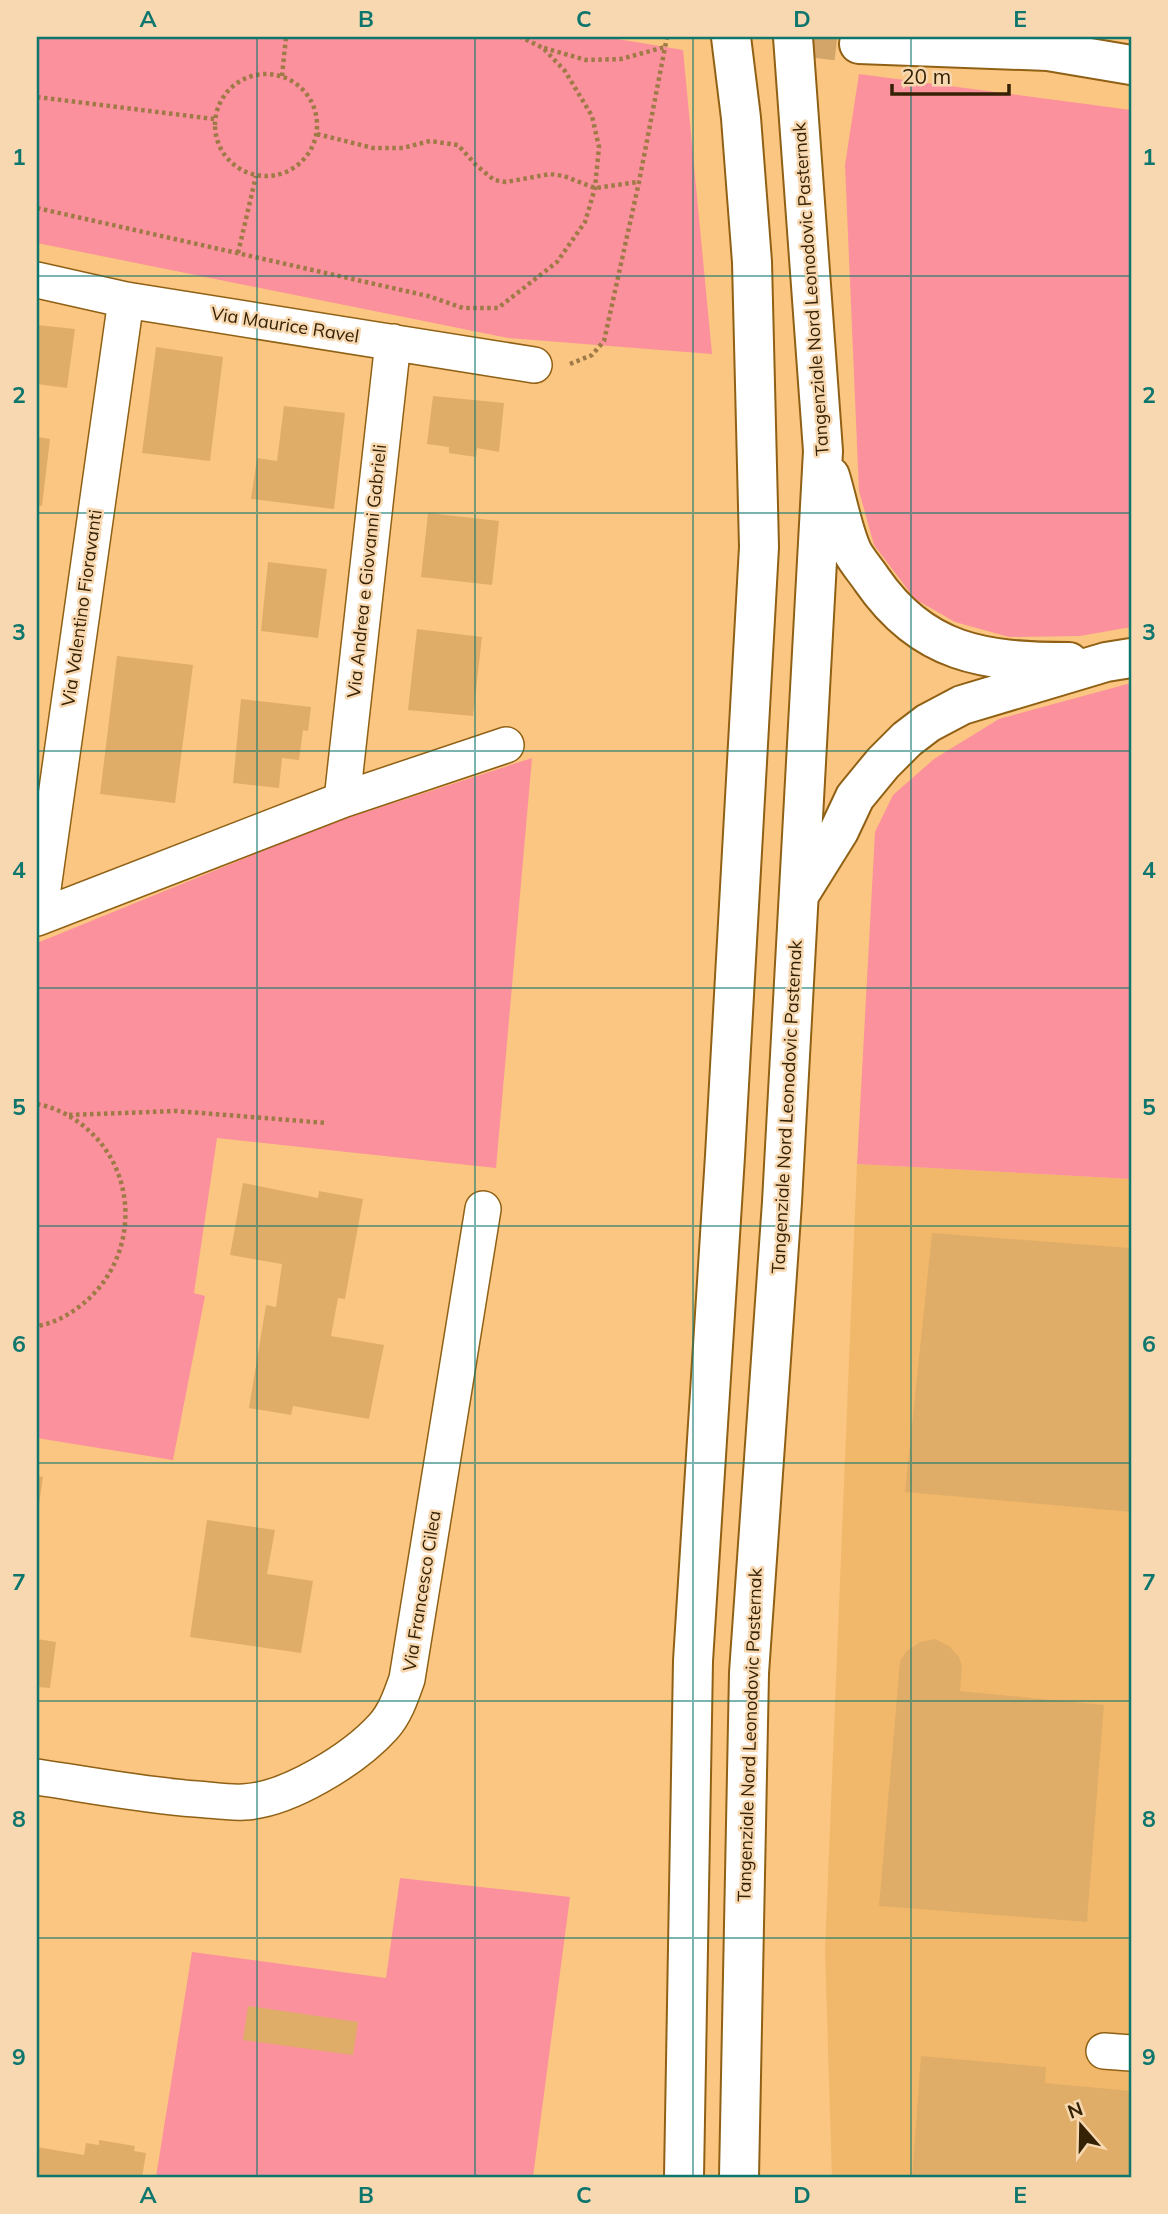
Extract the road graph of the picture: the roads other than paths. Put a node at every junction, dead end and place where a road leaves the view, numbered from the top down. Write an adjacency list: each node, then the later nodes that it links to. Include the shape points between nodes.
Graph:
1 (731, 37): 19 (main road, via 752,262 759,547 693,1661)
2 (793, 37): 11 (main road, Tangenziale Nord Leonodovic Pasternak)
3 (997, 37): 5 (main road)
4 (859, 44): 5 (main road)
5 (1048, 51): 6 (main road)
6 (1131, 65)
7 (37, 280): 8 (street, Via Maurice Ravel)
8 (126, 300): 9 (street, Via Maurice Ravel); 16 (street, Via Valentino Fioravanti)
9 (393, 342): 10 (street, Via Maurice Ravel); 14 (street, Via Andrea e Giovanni Gabrieli)
10 (534, 365)
11 (823, 451): 12 (main road, via 853,552 883,596 911,625 937,641 971,653 1032,662); 15 (main road, Tangenziale Nord Leonodovic Pasternak)
12 (1119, 660): 15 (main road, via 961,705 928,723 883,763 855,797)
13 (506, 745): 14 (street)
14 (342, 800): 16 (street)
15 (799, 894): 20 (main road, Tangenziale Nord Leonodovic Pasternak, via 749,1673)
16 (38, 917)
17 (483, 1209): 18 (street, Via Francesco Cilea, via 407,1679 384,1726 317,1778 246,1802 150,1795)
18 (37, 1777)
19 (684, 2177)
20 (738, 2177)

